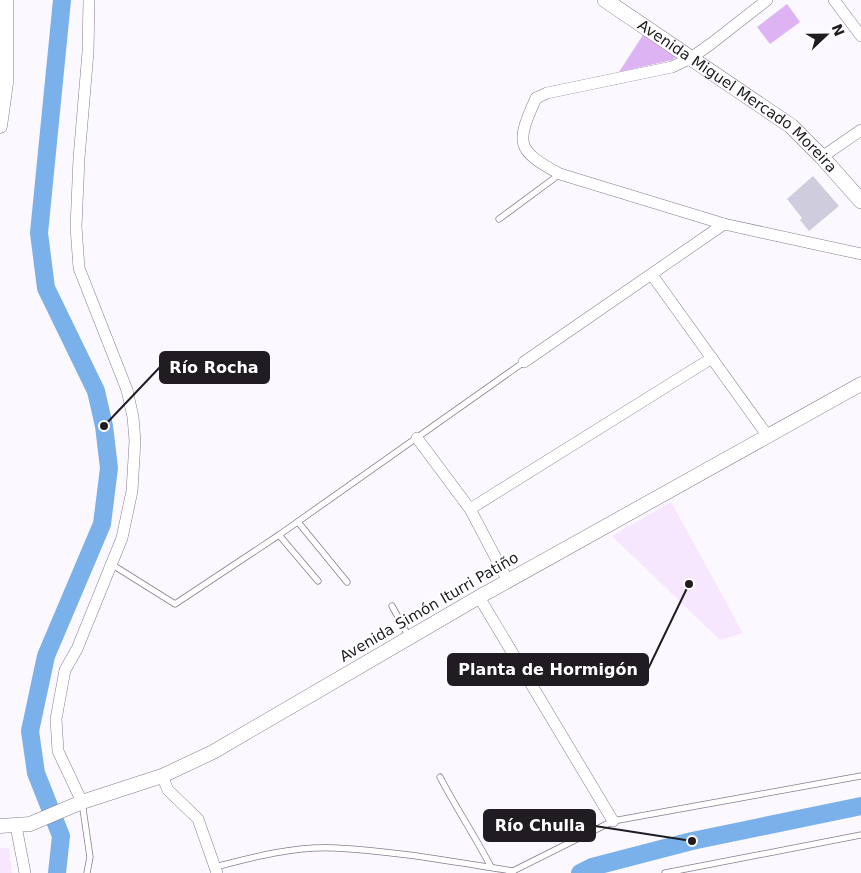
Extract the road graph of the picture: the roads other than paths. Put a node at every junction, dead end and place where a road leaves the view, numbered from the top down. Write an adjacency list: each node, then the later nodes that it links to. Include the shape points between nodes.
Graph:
1 (6, 0): 8 (street)
2 (89, 0): 26 (street, via 76,227 79,268 126,390 133,417 134,441 132,491 122,538)
3 (605, 0): 7 (main road, Avenida Miguel Mercado Moreira)
4 (834, 0): 6 (street)
5 (761, 2): 7 (street)
6 (861, 36)
7 (692, 58): 11 (main road, Avenida Miguel Mercado Moreira, via 791,126); 12 (street, via 672,67 536,98 522,140 525,151)
8 (3, 83): 9 (street)
9 (0, 126)
10 (861, 130): 11 (street)
11 (822, 156): 13 (main road, Avenida Miguel Mercado Moreira)
12 (560, 174): 14 (lane); 15 (street)
13 (861, 201)
14 (499, 219)
15 (724, 224): 16 (street); 17 (street)
16 (861, 254)
17 (652, 275): 18 (street); 19 (street)
18 (712, 358): 21 (street); 23 (street)
19 (524, 362): 22 (lane)
20 (861, 384): 21 (street, Avenida Simón Iturri Patiño)
21 (767, 434): 28 (street, Avenida Simón Iturri Patiño)
22 (417, 438): 23 (street); 24 (lane)
23 (470, 509): 28 (street)
24 (298, 522): 25 (lane); 29 (lane)
25 (279, 535): 26 (lane, via 175,604); 27 (lane)
26 (111, 564): 36 (street, via 77,649 65,670 56,719 58,751)
27 (318, 581)
28 (508, 581): 30 (street, Avenida Simón Iturri Patiño)
29 (347, 582)
30 (479, 597): 32 (street, Avenida Simón Iturri Patiño); 37 (street)
31 (392, 606): 32 (lane)
32 (409, 638): 33 (street, Avenida Simón Iturri Patiño, via 213,752)
33 (162, 776): 36 (street, Avenida Simón Iturri Patiño); 42 (street, via 168,790 198,819)
34 (861, 776): 37 (lane)
35 (440, 777): 41 (lane)
36 (76, 804): 39 (street, Avenida Simón Iturri Patiño); 45 (lane, via 90,857)
37 (613, 821): 43 (lane)
38 (0, 824): 39 (street, Avenida Simón Iturri Patiño)
39 (23, 825): 44 (street)
40 (861, 835): 46 (lane)
41 (490, 867): 42 (lane, via 334,848 254,856); 43 (lane)
42 (216, 870)
43 (511, 872)
44 (25, 873)
45 (87, 873)
46 (664, 873)

